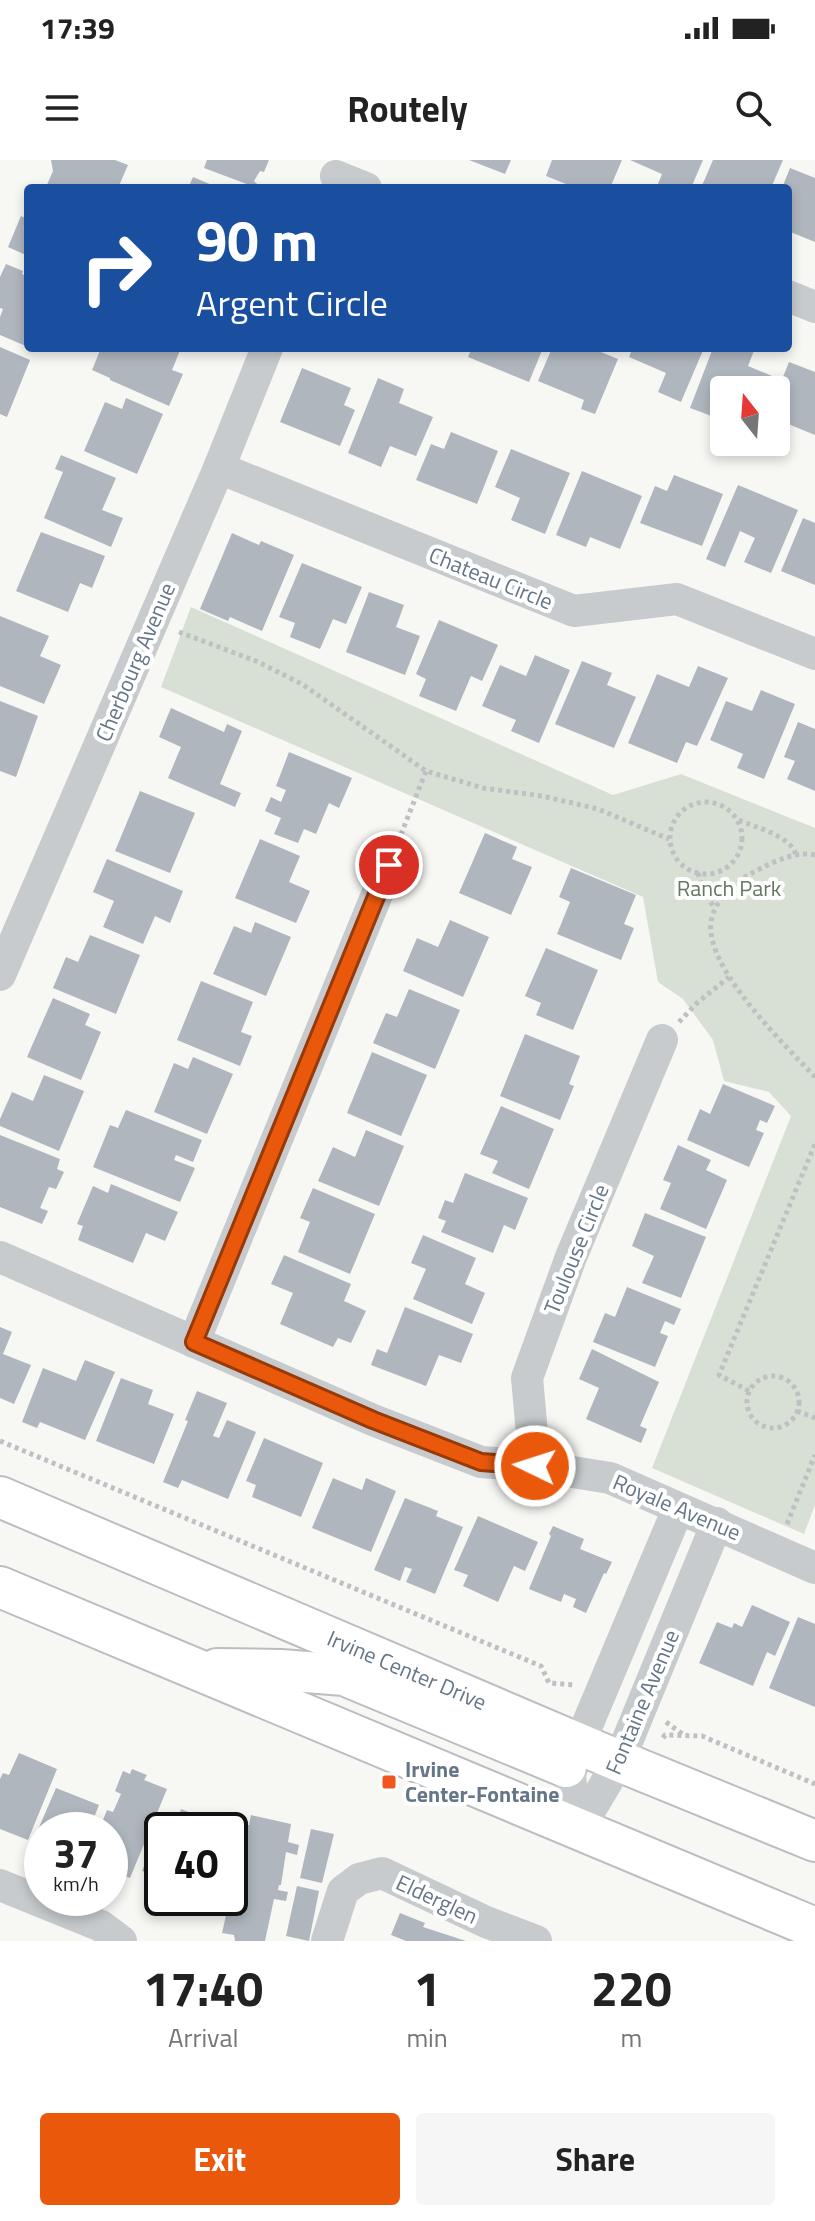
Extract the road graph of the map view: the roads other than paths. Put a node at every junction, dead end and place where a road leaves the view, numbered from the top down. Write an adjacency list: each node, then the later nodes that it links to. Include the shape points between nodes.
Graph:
1 (336, 175): 2 (street)
2 (357, 184)
3 (792, 298): 4 (street)
4 (815, 307)
5 (265, 352): 6 (street, Cherbourg Avenue)
6 (219, 468): 7 (street, Chateau Circle, via 574,611 677,599); 9 (street, Cherbourg Avenue)
7 (815, 654)
8 (389, 865): 12 (street)
9 (0, 975)
10 (662, 1040): 13 (street, Toulouse Circle, via 571,1257 527,1378)
11 (0, 1257): 12 (street, Royale Avenue)
12 (194, 1342): 13 (street, Royale Avenue, via 481,1462)
13 (535, 1466): 15 (street, Royale Avenue, via 610,1478)
14 (0, 1497): 20 (main road, Irvine Center Drive)
15 (678, 1509): 16 (street, Royale Avenue); 20 (street, Fontaine Avenue)
16 (717, 1523): 17 (street, Royale Avenue); 21 (street, Fontaine Avenue)
17 (815, 1568)
18 (0, 1587): 19 (main road)
19 (193, 1669): 20 (main road, via 344,1675); 22 (main road)
20 (575, 1755): 21 (main road, via 604,1767); 22 (street, Fontaine Avenue)
21 (619, 1761): 22 (street, Fontaine Avenue); 23 (main road)
22 (576, 1827): 25 (main road)
23 (815, 1841)
24 (0, 1885): 26 (street, via 101,1926)
25 (815, 1928)
26 (121, 1941)
27 (327, 1941): 28 (street, Elderglen, via 343,1891 359,1879 382,1873)
28 (536, 1941)

